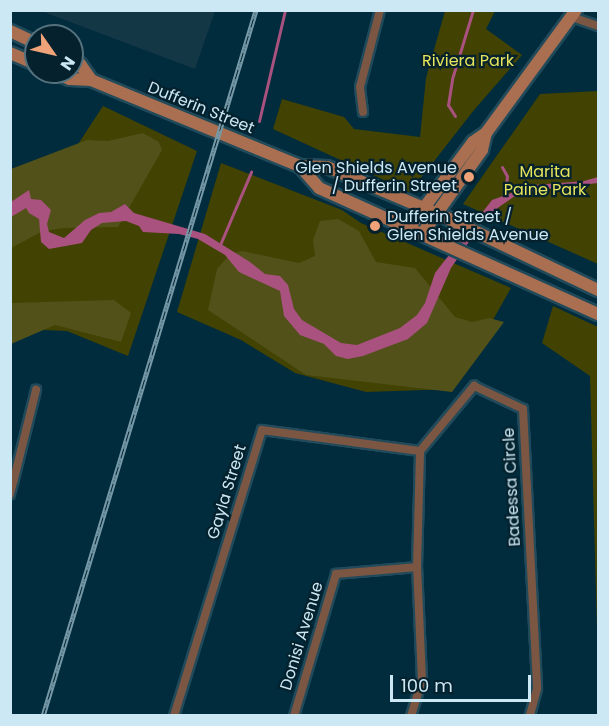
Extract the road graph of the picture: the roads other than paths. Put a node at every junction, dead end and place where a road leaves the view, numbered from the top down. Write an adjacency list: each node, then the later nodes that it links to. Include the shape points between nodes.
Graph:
1 (380, 10): 11 (street, via 360,87)
2 (574, 14): 3 (street); 12 (main road)
3 (598, 26)
4 (10, 31): 5 (main road)
5 (24, 37)
6 (10, 53): 7 (main road)
7 (24, 59)
8 (84, 69): 10 (main road, Dufferin Street)
9 (84, 80): 10 (main road, Dufferin Street)
10 (91, 80): 13 (main road, Dufferin Street)
11 (363, 112)
12 (486, 133): 14 (main road, via 473,142); 15 (main road, via 482,150)
13 (300, 166): 14 (main road, Dufferin Street, via 327,167); 16 (main road, Dufferin Street, via 319,188)
14 (423, 208): 15 (main road, Dufferin Street); 16 (main road)
15 (436, 214): 17 (main road); 18 (main road, Dufferin Street)
16 (409, 228): 17 (main road, Dufferin Street)
17 (422, 234): 19 (main road, Dufferin Street)
18 (598, 290)
19 (598, 314)
20 (36, 390): 22 (street)
21 (420, 451): 24 (street); 25 (street, Gayla Street, via 262,430); 28 (street, Badessa Circle, via 474,386 523,409 537,688)
22 (12, 478): 23 (street)
23 (10, 494)
24 (417, 567): 26 (street, Donisi Avenue, via 336,574); 27 (street, via 422,680)
25 (174, 716)
26 (294, 716)
27 (411, 716)
28 (530, 716)

